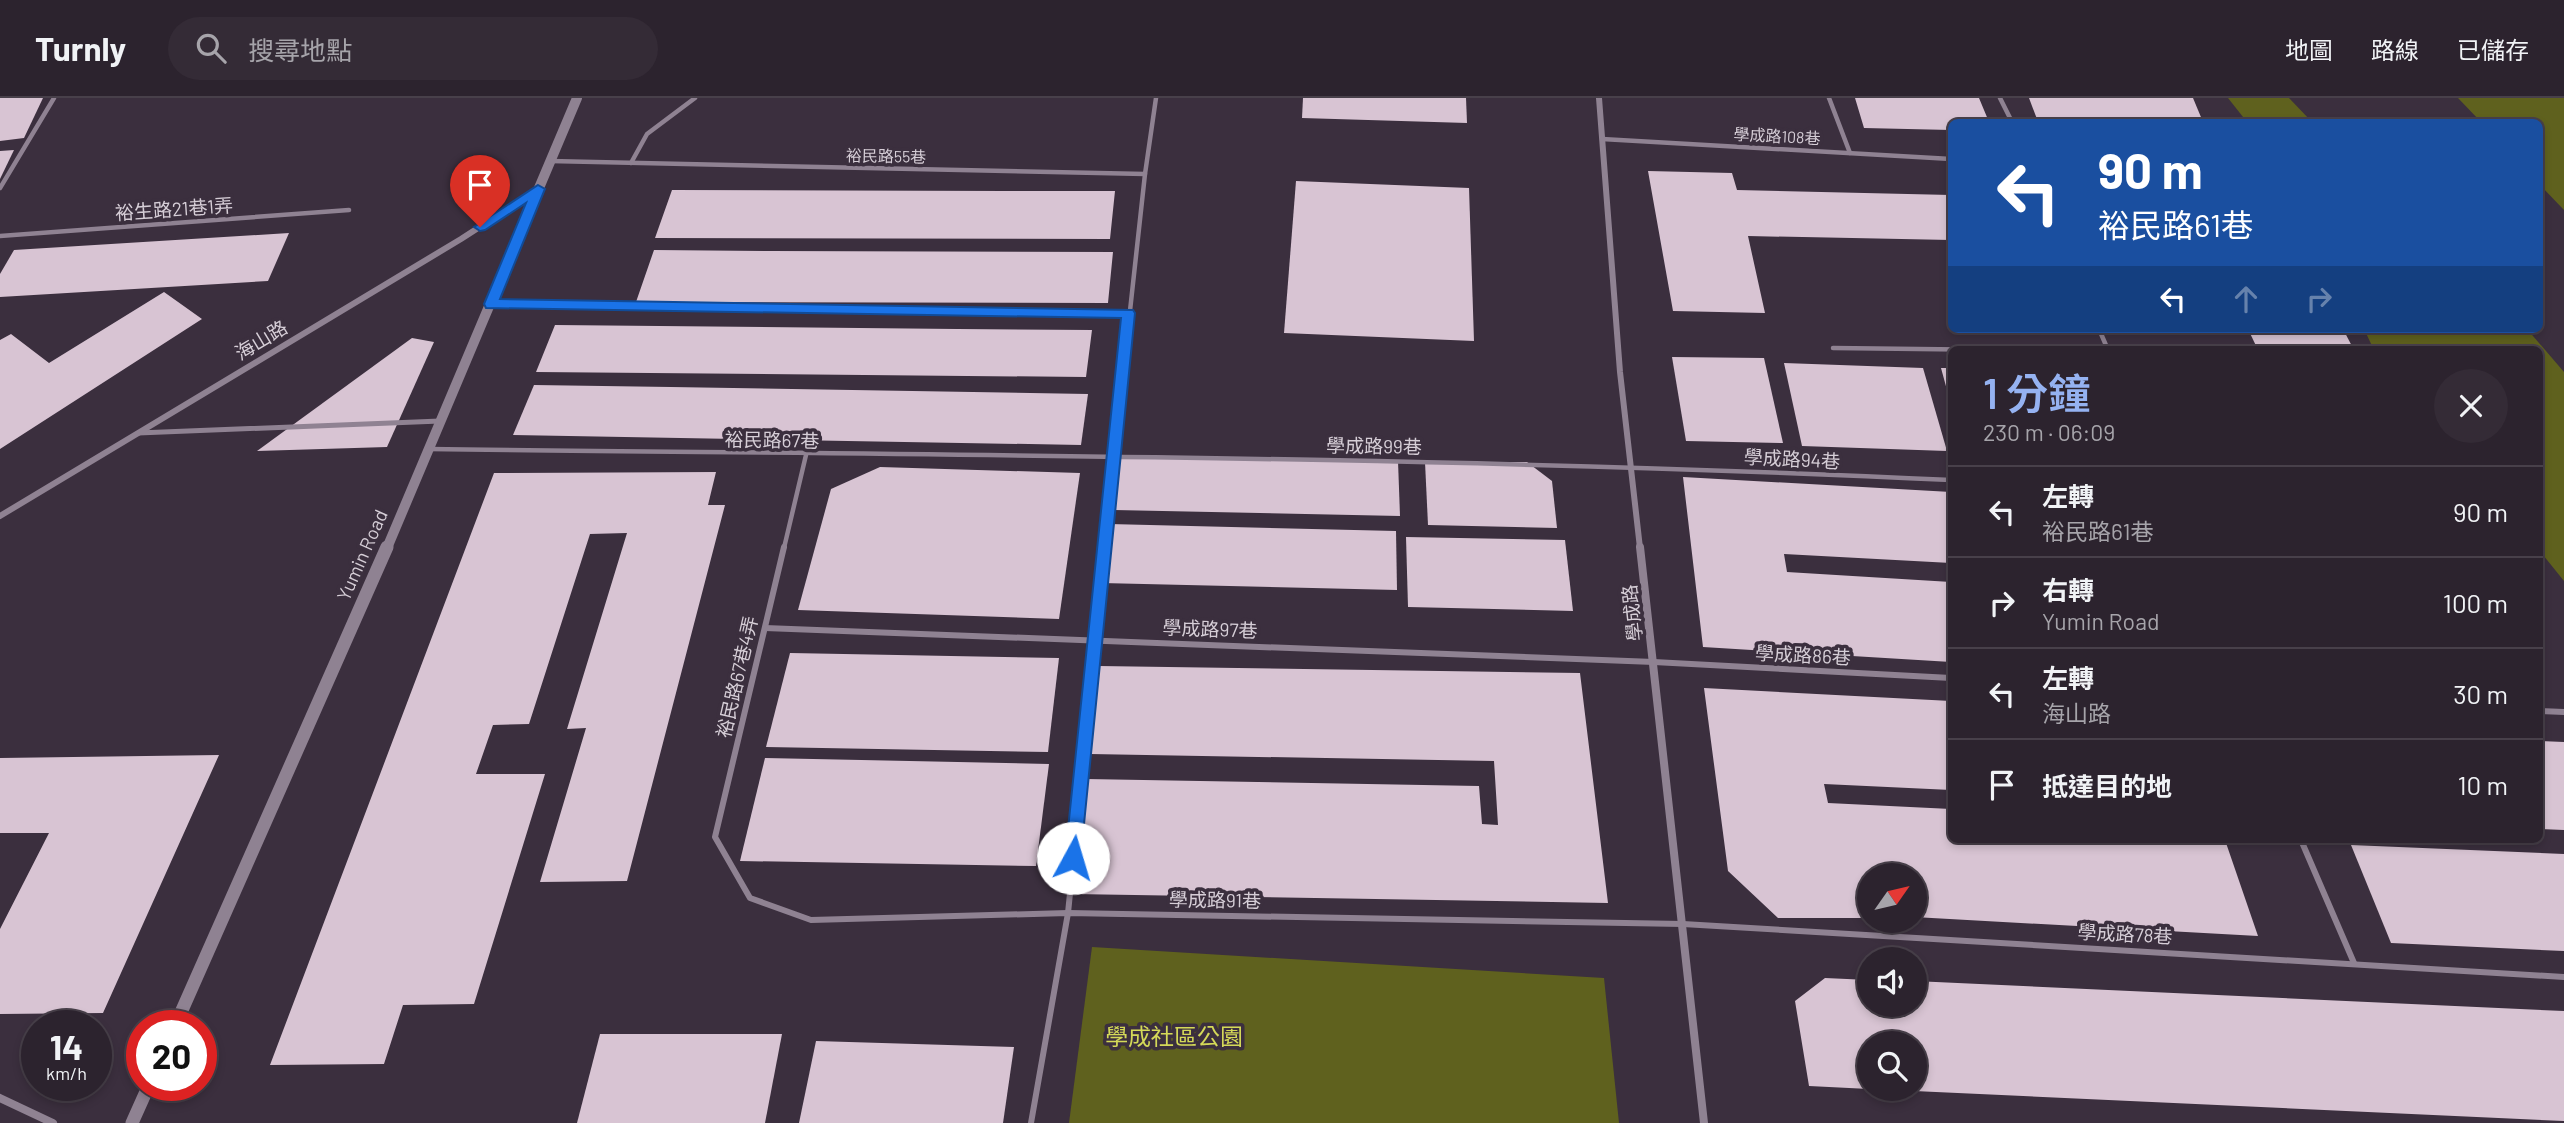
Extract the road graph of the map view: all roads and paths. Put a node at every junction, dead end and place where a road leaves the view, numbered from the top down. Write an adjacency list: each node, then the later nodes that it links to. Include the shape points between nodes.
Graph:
1 (54, 98): 15 (lane)
2 (578, 98): 12 (street, Yumin Road)
3 (695, 98): 13 (lane, via 647,134)
4 (1156, 98): 14 (lane)
5 (1599, 98): 9 (street, 學成路)
6 (1829, 98): 10 (lane)
7 (2000, 98): 8 (lane)
8 (2010, 119)
9 (1602, 139): 10 (lane, 學成路108巷); 28 (street, 學成路)
10 (1850, 153): 11 (lane, 學成路108巷)
11 (1948, 159)
12 (550, 161): 13 (lane, 裕民路55巷); 16 (street, Yumin Road)
13 (631, 163): 14 (lane, 裕民路55巷)
14 (1145, 174): 20 (lane)
15 (0, 188)
16 (538, 189): 19 (street, Yumin Road); 24 (street, 海山路)
17 (349, 210): 18 (lane, 裕生路21巷1弄)
18 (0, 236)
19 (491, 304): 20 (lane); 23 (street, Yumin Road)
20 (1128, 313): 27 (lane)
21 (1833, 348): 22 (lane)
22 (1948, 349)
23 (440, 421): 24 (street); 25 (street, Yumin Road)
24 (137, 433): 30 (street, 海山路)
25 (429, 449): 26 (lane, 裕民路67巷); 43 (street, Yumin Road)
26 (806, 455): 27 (lane, 裕民路67巷); 31 (lane, 裕民路67巷4弄)
27 (1115, 455): 28 (lane, 學成路99巷); 32 (lane)
28 (1631, 466): 29 (lane, 學成路94巷); 33 (street, 學成路)
29 (1948, 480)
30 (0, 516)
31 (765, 628): 32 (lane, 學成路97巷); 38 (lane, 裕民路67巷4弄, via 715,837)
32 (1096, 641): 33 (lane, 學成路97巷); 39 (lane)
33 (1654, 662): 34 (lane, 學成路86巷); 40 (street, 學成路)
34 (1948, 678)
35 (2543, 711): 36 (lane)
36 (2564, 712)
37 (2302, 843): 41 (lane)
38 (750, 898): 39 (lane, 學成路91巷, via 811,920)
39 (1068, 913): 40 (lane, 學成路91巷); 48 (lane)
40 (1683, 924): 41 (lane, 學成路78巷); 49 (street, 學成路)
41 (2354, 962): 42 (lane, 學成路78巷)
42 (2564, 977)
43 (183, 1010)
44 (0, 1098): 46 (street)
45 (142, 1101): 47 (street)
46 (53, 1123)
47 (132, 1123)
48 (1031, 1123)
49 (1704, 1123)

